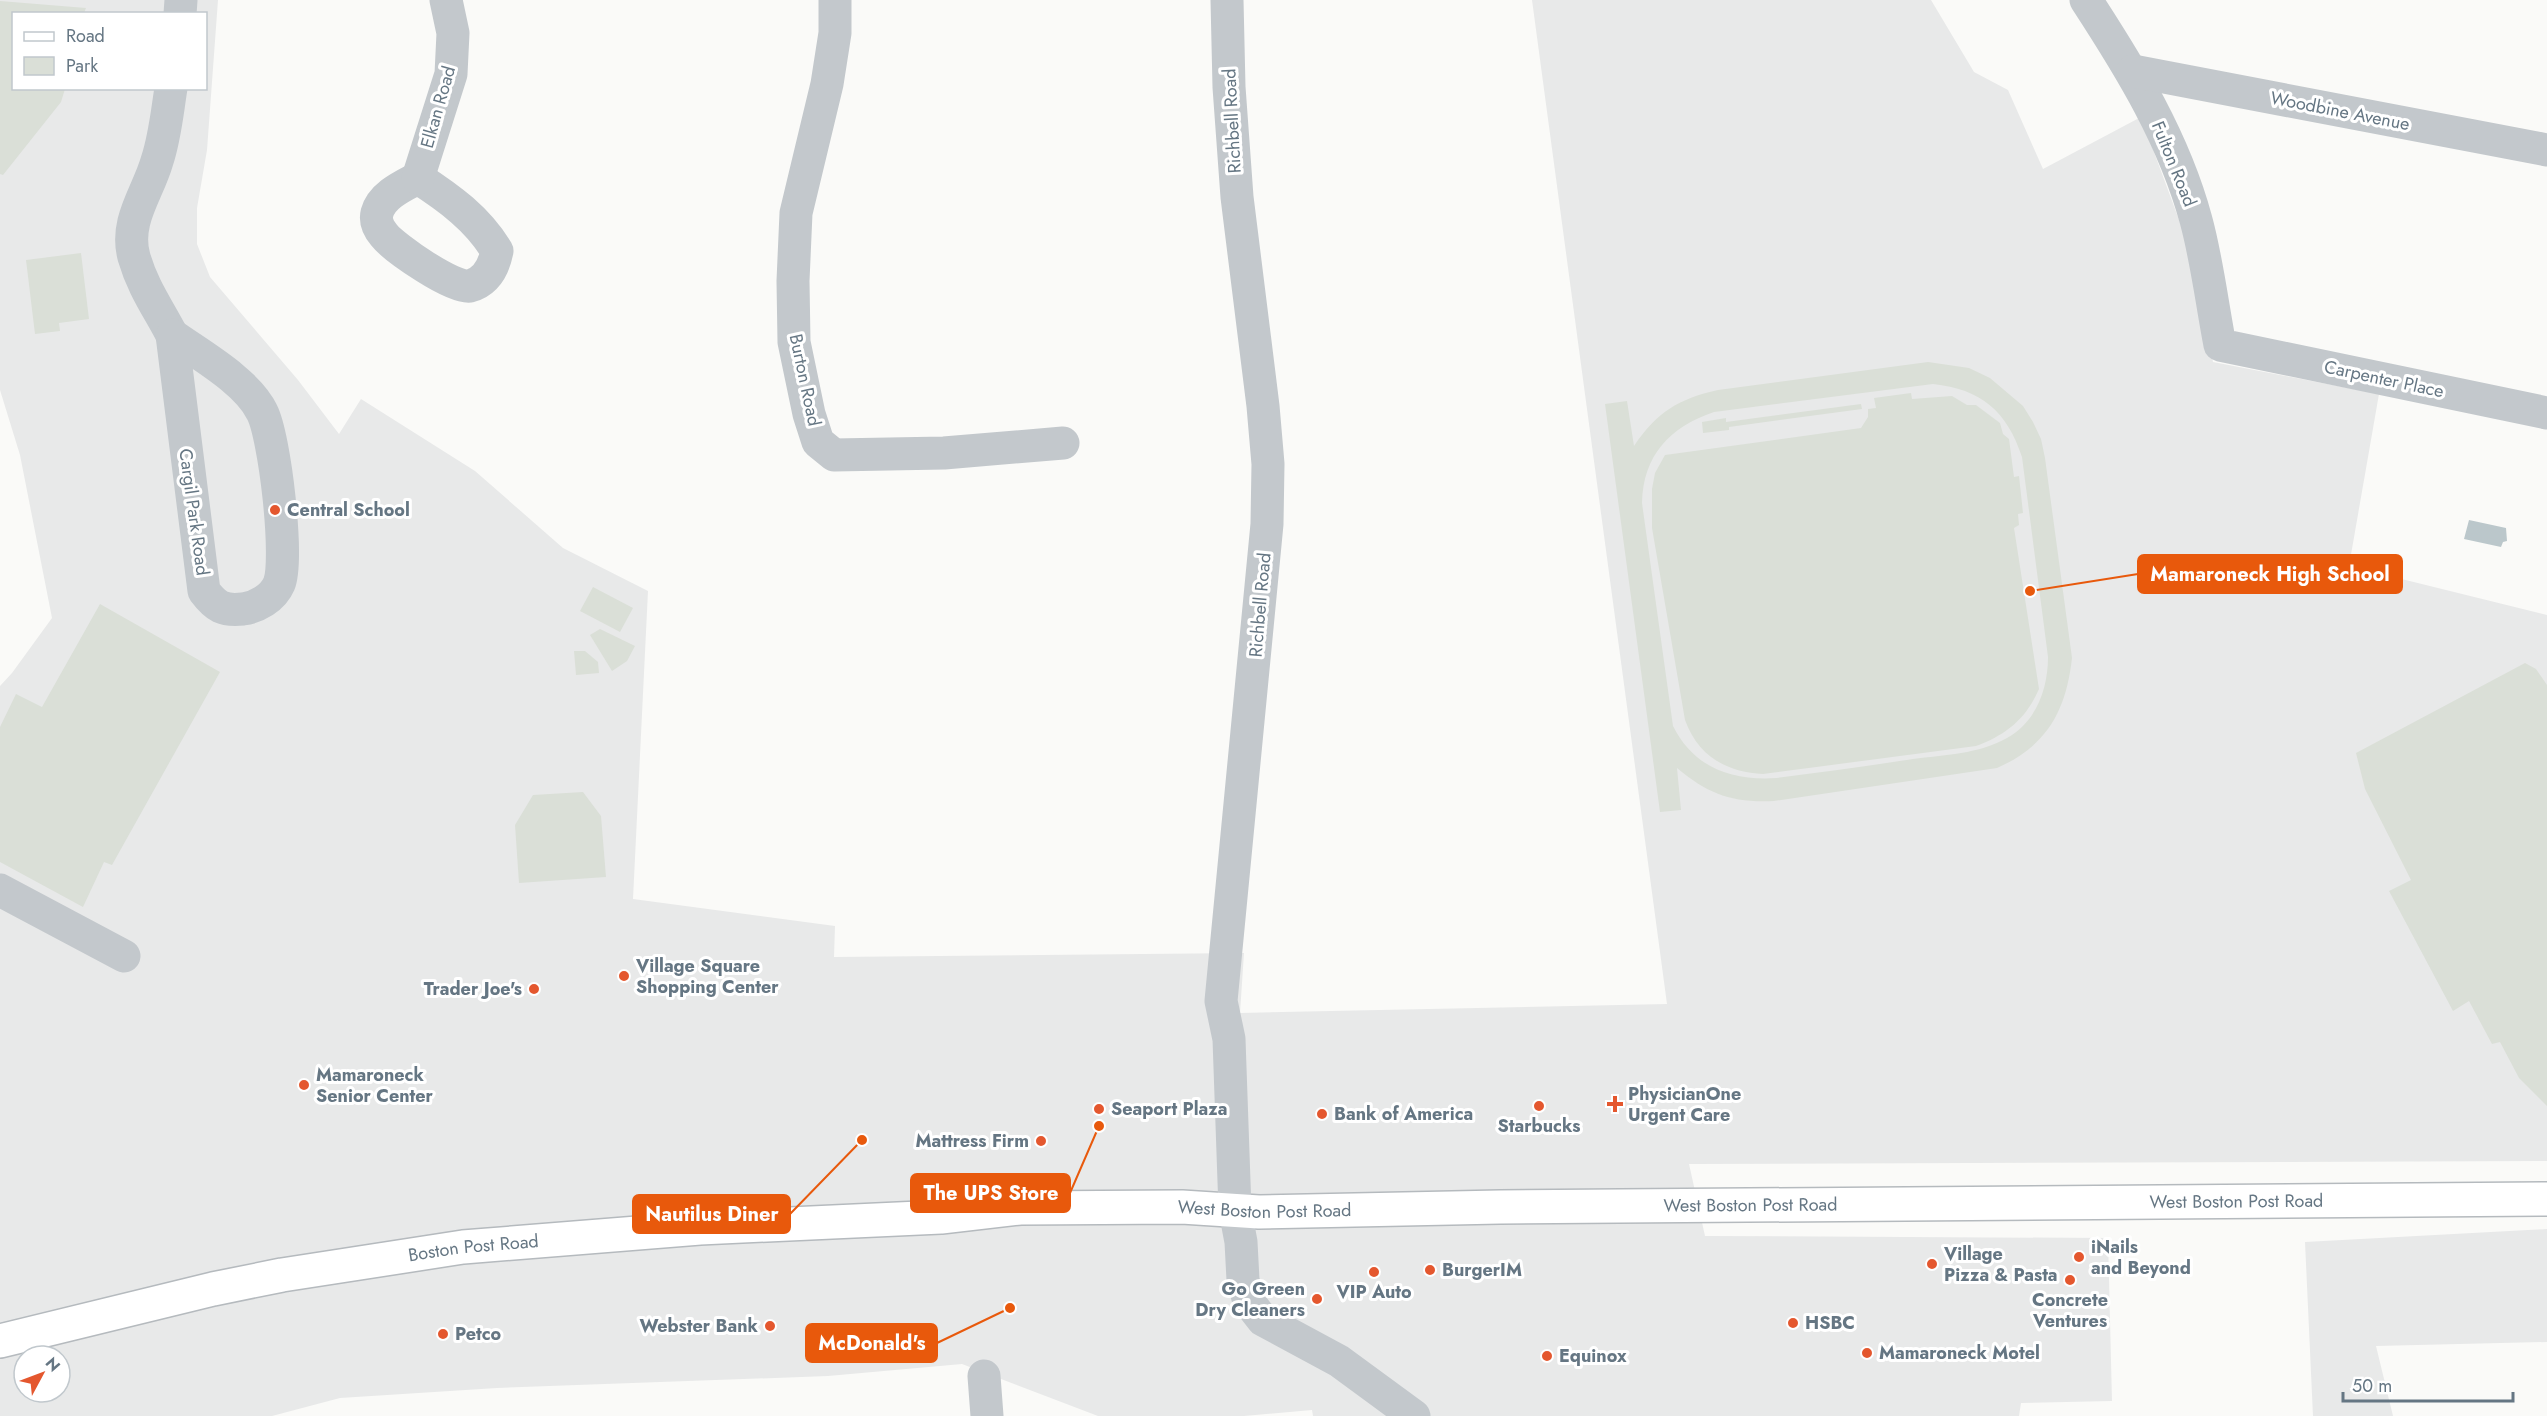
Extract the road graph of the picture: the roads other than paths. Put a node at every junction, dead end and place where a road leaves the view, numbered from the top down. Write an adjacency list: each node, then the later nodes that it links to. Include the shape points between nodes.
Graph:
1 (446, 0): 8 (street, Elkan Road, via 453,33 451,74)
2 (836, 0): 12 (street, Burton Road, via 827,84 796,213 793,281 794,342 818,442 834,455 944,453)
3 (1227, 0): 16 (street, Richbell Road, via 1237,197 1268,464 1268,524 1221,1001 1229,1039)
4 (2086, 0): 5 (street, Fulton Road)
5 (2133, 71): 7 (street, Woodbine Avenue); 10 (street, Fulton Road, via 2171,149 2196,220)
6 (171, 90): 9 (street, Cargil Park Road, via 157,164 143,193 131,234 144,286)
7 (2547, 150)
8 (418, 178)
9 (172, 335): 9 (street, Cargil Park Road, via 204,591 225,610 246,609 264,602 279,586 283,567 276,464 270,435 262,411 243,387)
10 (2220, 345): 11 (street, Carpenter Place)
11 (2547, 413)
12 (1063, 443)
13 (0, 890): 14 (street)
14 (124, 956)
15 (2547, 1199): 16 (main road, West Boston Post Road)
16 (1235, 1210): 17 (main road, West Boston Post Road, via 1020,1208); 21 (street, Richbell Road, via 1243,1280 1249,1302 1263,1320 1339,1361)
17 (955, 1215): 18 (main road, Boston Post Road, via 689,1229 463,1247 213,1289)
18 (0, 1341)
19 (984, 1376): 20 (street)
20 (987, 1416)
21 (1414, 1416)

